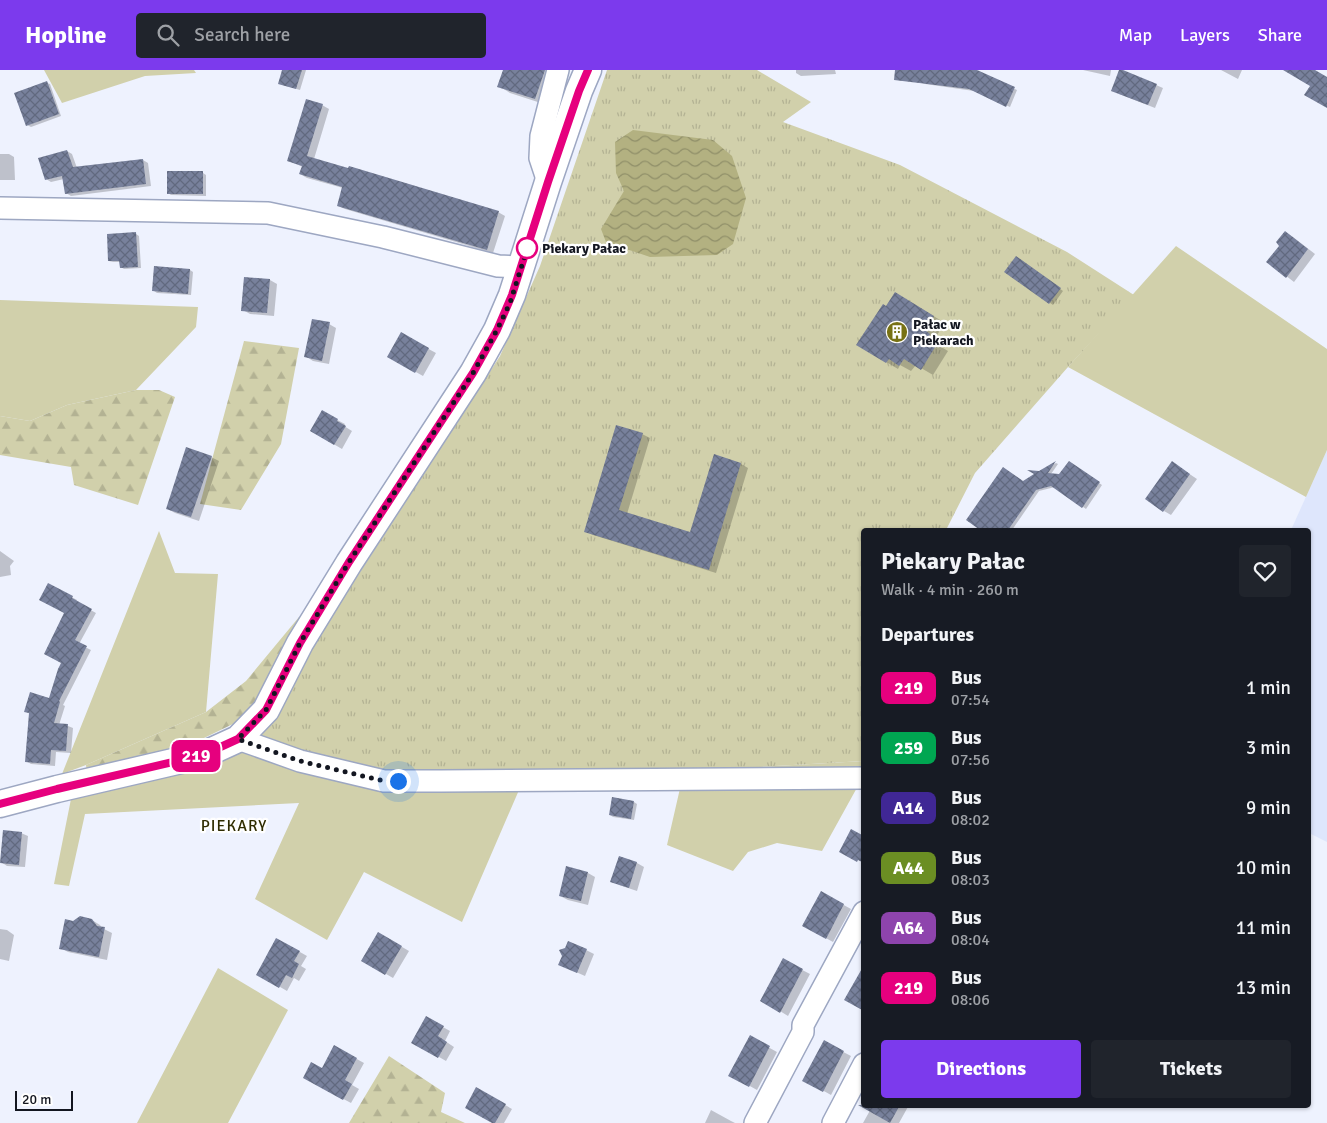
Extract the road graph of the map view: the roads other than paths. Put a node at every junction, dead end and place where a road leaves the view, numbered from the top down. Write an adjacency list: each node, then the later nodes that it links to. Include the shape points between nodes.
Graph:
1 (558, 70): 3 (street, via 541,136 540,158)
2 (588, 70): 3 (street)
3 (548, 182): 5 (street)
4 (0, 208): 5 (street, via 268,213 498,266)
5 (521, 267): 6 (street, via 510,303 473,373 349,562 300,643 266,710)
6 (238, 739): 7 (street, via 300,761 384,781); 8 (street, via 203,755)
7 (861, 778)
8 (0, 804)
9 (861, 917): 11 (street, via 802,1025 803,1032)
10 (861, 1070): 12 (street)
11 (755, 1123)
12 (833, 1123)

